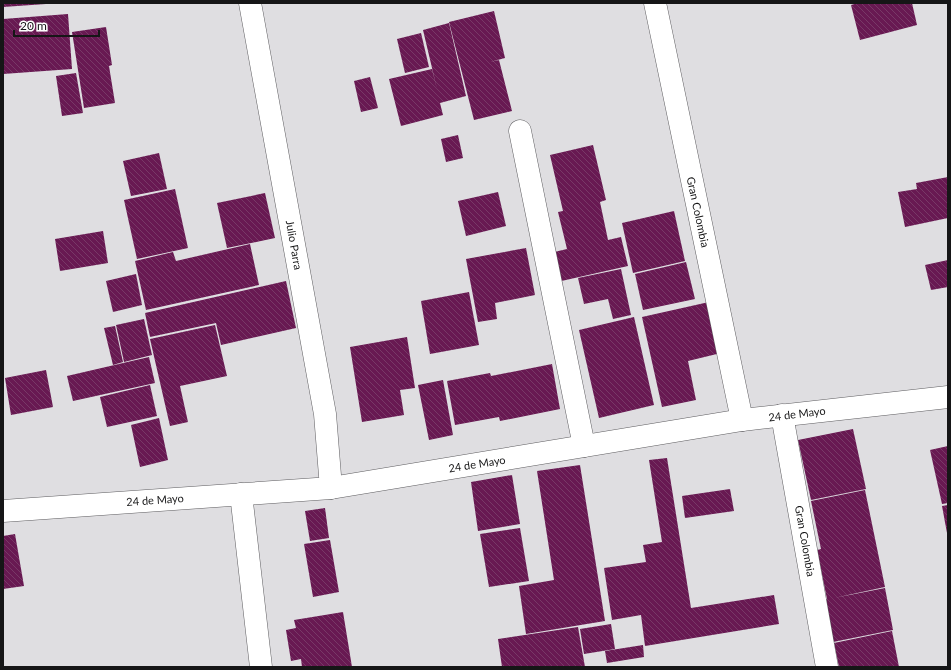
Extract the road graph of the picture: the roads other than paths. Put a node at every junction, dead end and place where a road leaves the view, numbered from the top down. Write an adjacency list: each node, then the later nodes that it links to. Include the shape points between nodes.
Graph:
1 (250, 3): 8 (street, Julio Parra, via 325,414)
2 (655, 3): 6 (street, Gran Colombia)
3 (520, 132): 7 (street)
4 (948, 397): 5 (street, 24 de Mayo)
5 (782, 415): 6 (street, 24 de Mayo); 12 (street, Gran Colombia)
6 (742, 420): 7 (street, 24 de Mayo)
7 (584, 446): 8 (street, 24 de Mayo)
8 (331, 488): 9 (street, 24 de Mayo)
9 (241, 494): 10 (street, 24 de Mayo); 11 (street)
10 (3, 511)
11 (261, 667)
12 (827, 667)

